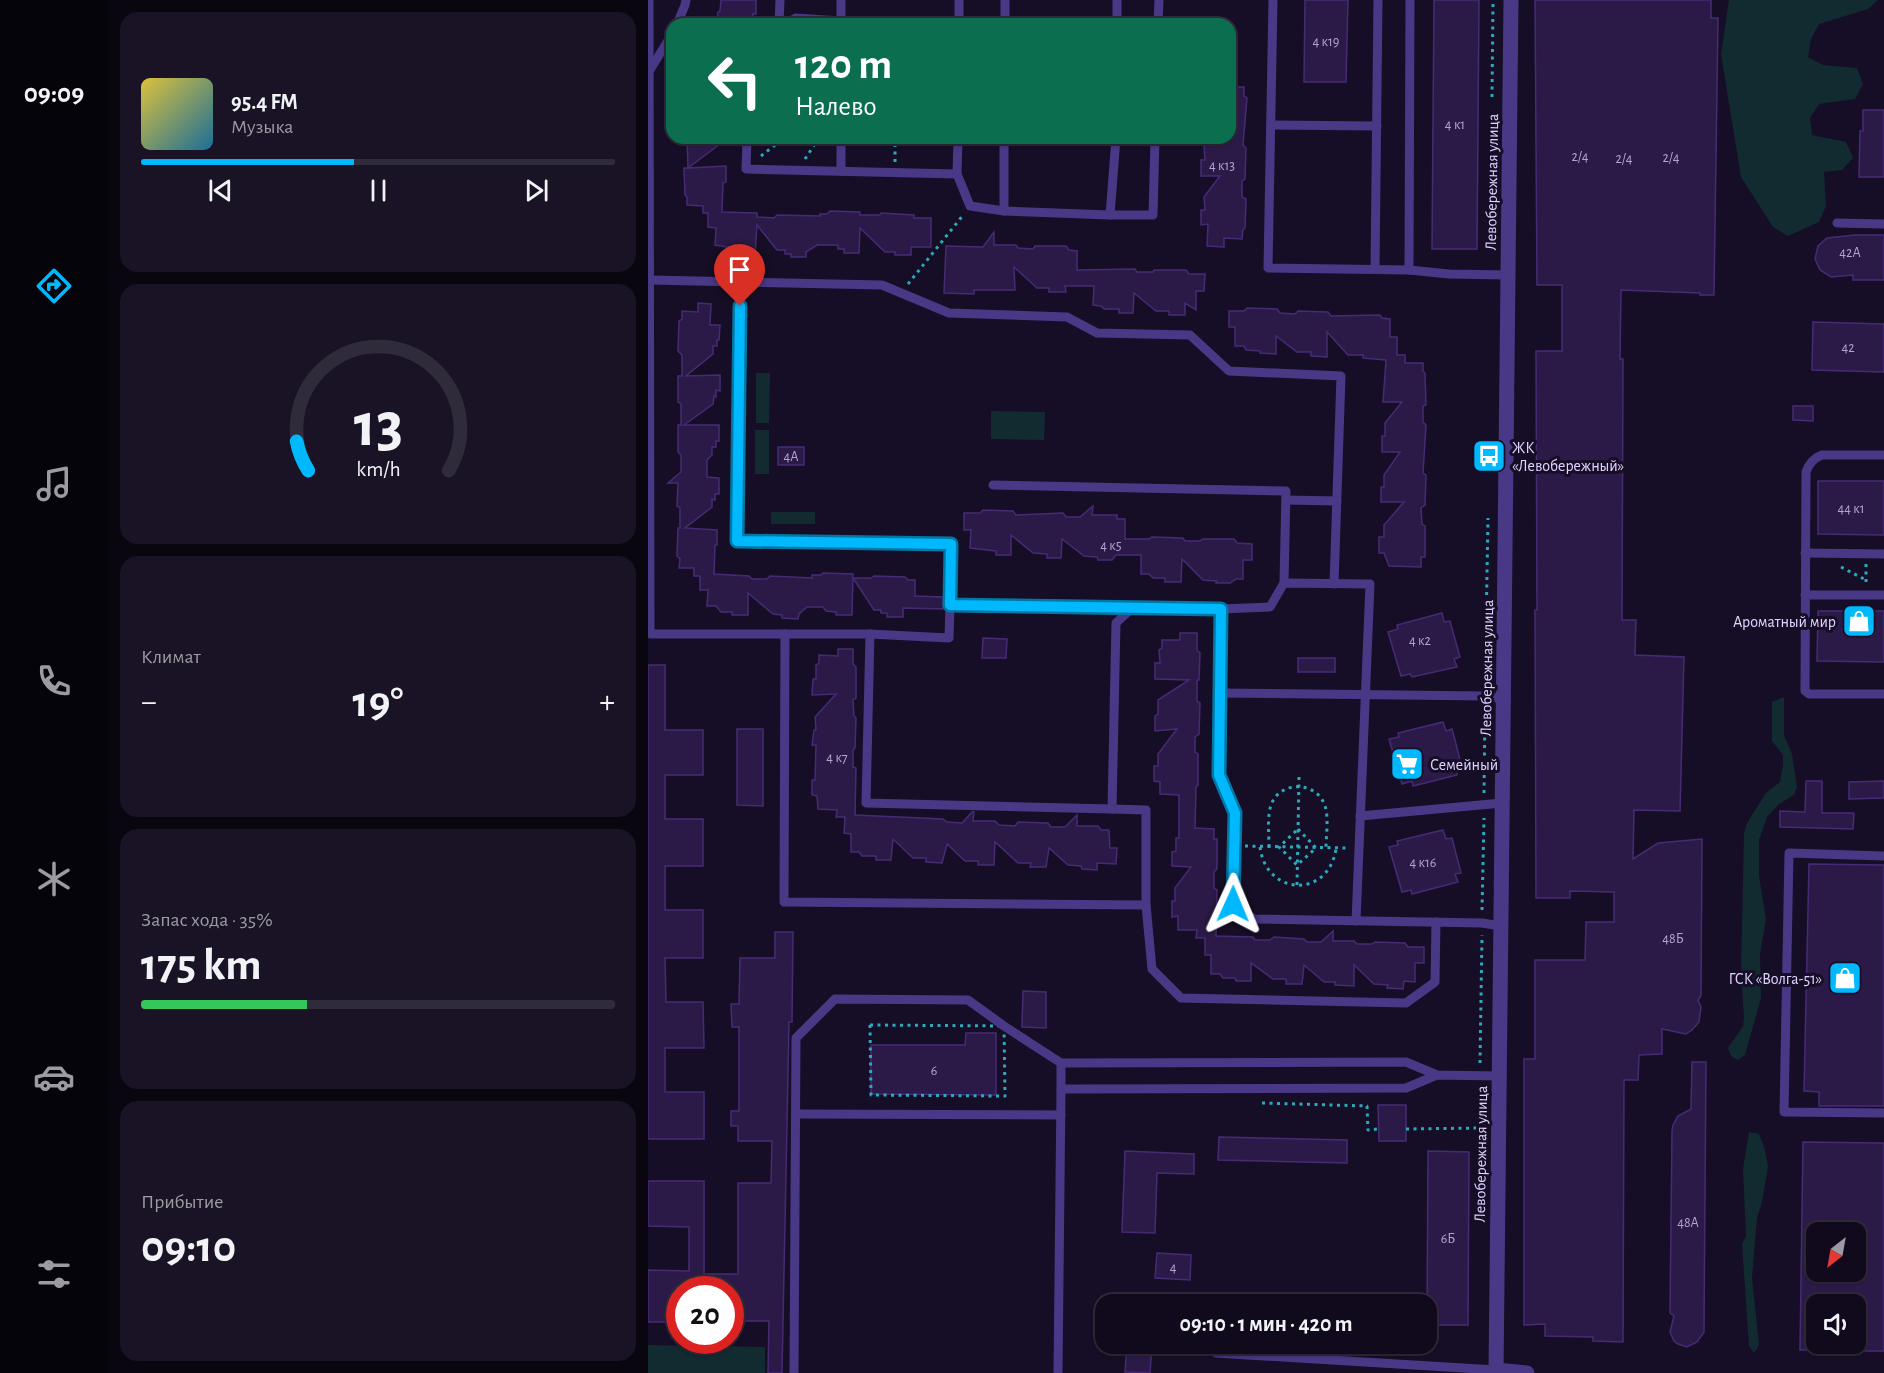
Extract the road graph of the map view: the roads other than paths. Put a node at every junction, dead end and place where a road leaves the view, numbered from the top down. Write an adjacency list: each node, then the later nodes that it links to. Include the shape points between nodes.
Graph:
1 (649, 0): 21 (lane)
2 (686, 0): 13 (lane)
3 (780, 0): 14 (lane)
4 (841, 0): 15 (lane)
5 (959, 0): 16 (lane)
6 (1005, 0): 17 (lane)
7 (1117, 0): 18 (lane)
8 (1159, 0): 19 (lane)
9 (1273, 0): 22 (lane)
10 (1378, 0): 23 (lane)
11 (1410, 0): 37 (lane)
12 (1511, 0): 38 (street, Левобережная улица)
13 (680, 18)
14 (779, 18)
15 (840, 18)
16 (959, 18)
17 (1004, 18)
18 (1117, 18)
19 (1158, 18)
20 (666, 44): 21 (lane)
21 (650, 70): 39 (lane)
22 (1271, 125): 23 (lane); 36 (lane, via 1268,268)
23 (1377, 126): 36 (lane)
24 (747, 144): 30 (lane, via 746,169)
25 (841, 144): 30 (lane)
26 (958, 144): 31 (lane)
27 (1004, 144): 32 (lane)
28 (1116, 144): 33 (lane)
29 (1155, 144): 33 (lane, via 1153,215)
30 (841, 171): 31 (lane)
31 (957, 174): 32 (lane, via 970,206)
32 (1004, 211): 33 (lane)
33 (1110, 215)
34 (1837, 223): 35 (lane)
35 (1884, 224)
36 (1375, 269): 37 (lane)
37 (1409, 270): 38 (lane)
38 (1508, 275): 59 (street, Левобережная улица)
39 (650, 280): 40 (lane); 54 (lane, via 650,634)
40 (740, 282): 44 (lane, via 882,285 949,313 1067,317 1097,333 1190,335 1229,371 1341,376); 51 (lane, via 737,541 951,544)
41 (1884, 455): 45 (lane, via 1822,454 1810,462 1806,472)
42 (993, 485): 43 (lane, via 1286,491)
43 (1286, 500): 44 (lane); 47 (lane)
44 (1337, 501): 48 (lane)
45 (1806, 553): 46 (lane); 49 (lane)
46 (1884, 554)
47 (1284, 583): 48 (lane); 53 (lane, via 1270,607)
48 (1334, 584): 57 (lane, via 1370,584)
49 (1805, 595): 50 (lane); 58 (lane, via 1805,692)
50 (1884, 596)
51 (950, 605): 52 (lane); 55 (lane, via 949,638)
52 (1132, 608): 53 (lane); 61 (lane, via 1116,623)
53 (1221, 609): 56 (lane)
54 (785, 634): 55 (lane); 64 (lane, via 784,902)
55 (870, 634): 61 (lane, via 866,803)
56 (1220, 693): 57 (lane); 65 (lane, via 1219,775 1235,813 1233,904 1254,920)
57 (1365, 693): 59 (lane); 62 (lane)
58 (1884, 694)
59 (1503, 699): 60 (street, Левобережная улица)
60 (1502, 803): 62 (lane); 67 (street, Левобережная улица)
61 (1112, 809): 64 (lane, via 1146,810)
62 (1360, 816): 65 (lane)
63 (1884, 855): 72 (lane, via 1789,853 1784,1112)
64 (1146, 905): 66 (lane, via 1152,969 1181,998 1406,1003 1436,982)
65 (1356, 921): 66 (lane)
66 (1436, 922): 67 (lane)
67 (1501, 926): 70 (street, Левобережная улица)
68 (1060, 1063): 69 (lane, via 1406,1062); 71 (lane); 73 (lane, via 968,1000 835,999 796,1038)
69 (1437, 1075): 70 (lane); 71 (lane, via 1406,1088)
70 (1499, 1076): 76 (street, Левобережная улица)
71 (1060, 1089): 74 (lane)
72 (1884, 1113)
73 (796, 1114): 74 (lane); 77 (lane)
74 (1061, 1115): 78 (lane)
75 (1231, 1354): 76 (lane)
76 (1496, 1372): 79 (street)
77 (794, 1373)
78 (1058, 1373)
79 (1527, 1373)

